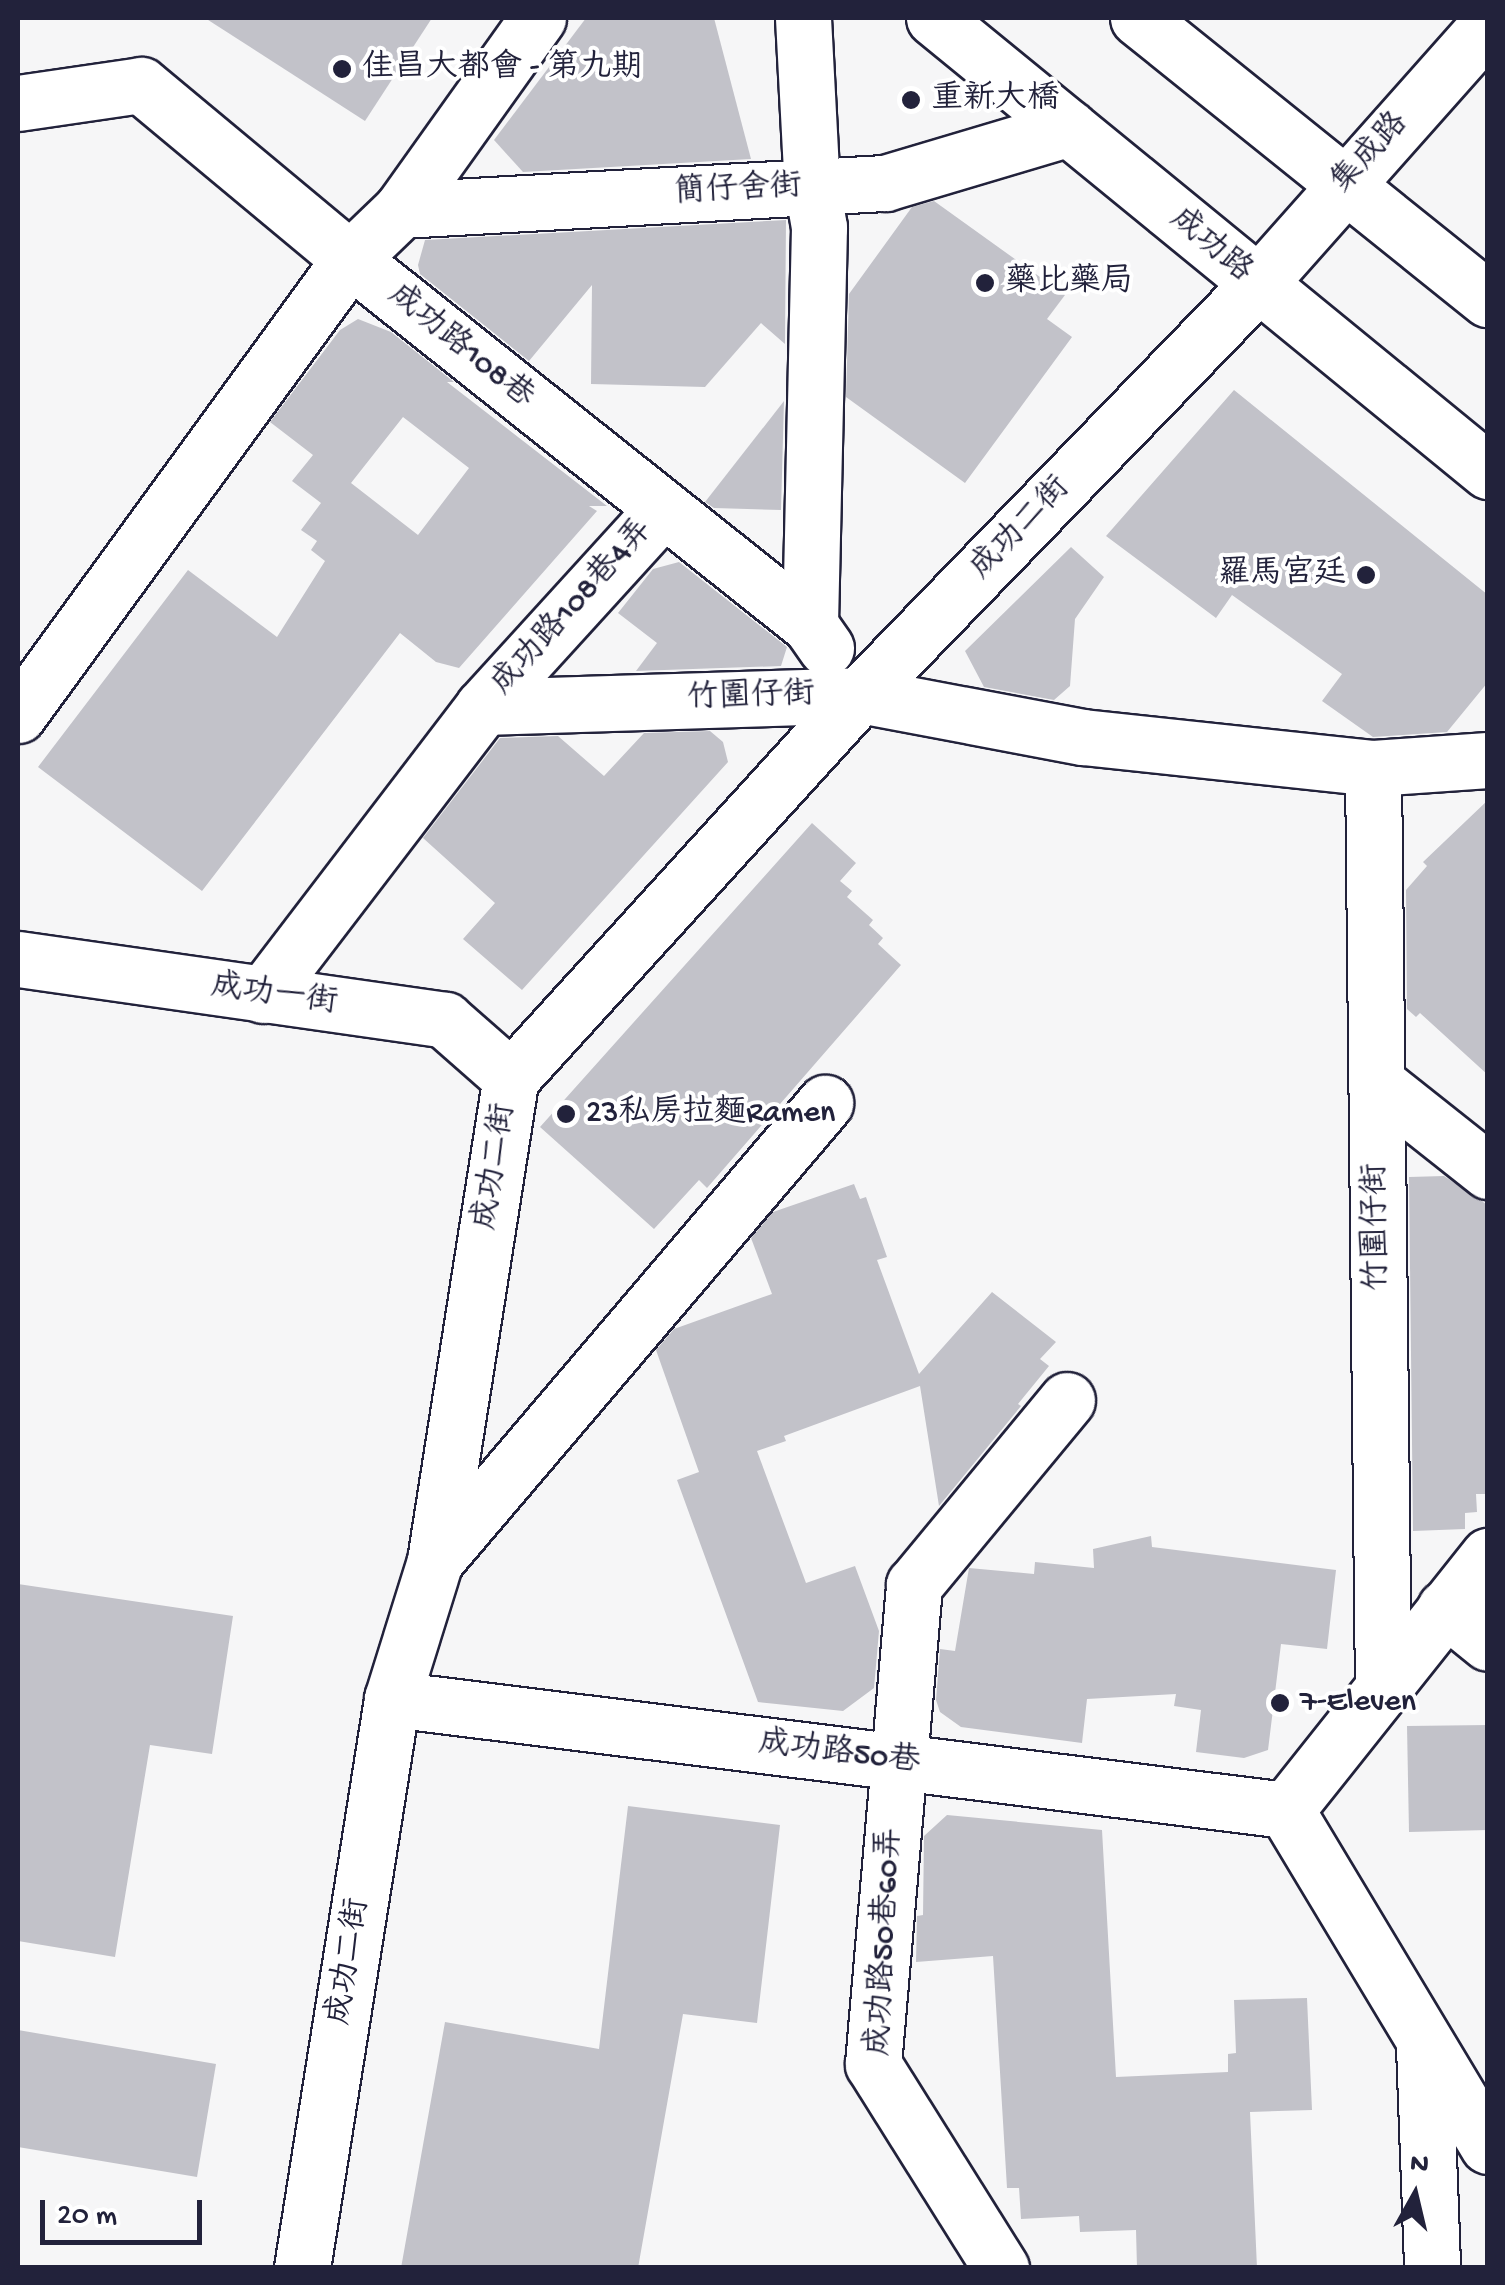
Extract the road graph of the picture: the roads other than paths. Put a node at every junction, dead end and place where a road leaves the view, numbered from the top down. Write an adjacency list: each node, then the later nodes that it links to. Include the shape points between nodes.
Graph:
1 (538, 18): 10 (street)
2 (803, 18): 9 (street)
3 (934, 18): 7 (street, 成功路)
4 (1138, 18): 8 (street)
5 (1488, 25): 8 (street, 集成路)
6 (18, 103): 11 (street, via 141,84)
7 (1069, 128): 9 (street, 簡仔舍街, via 885,183); 12 (street, 成功路)
8 (1345, 182): 12 (street, 集成路); 13 (street)
9 (812, 187): 10 (street, 簡仔舍街); 16 (street, via 819,228)
10 (400, 210): 11 (street)
11 (350, 259): 15 (street, 成功路108巷); 19 (street)
12 (1257, 285): 14 (street, 成功路); 17 (street, 成功二街)
13 (1488, 300)
14 (1488, 471)
15 (663, 509): 16 (street, 成功路108巷); 18 (street, 成功路108巷4弄)
16 (810, 626): 17 (street, 成功路108巷)
17 (860, 695): 18 (street, 竹圍仔街); 21 (street, 竹圍仔街, via 1083,737); 24 (street, 成功二街)
18 (483, 706): 23 (street, 成功路108巷4弄)
19 (18, 714)
20 (1488, 760): 21 (street, 竹圍仔街)
21 (1373, 768): 25 (street, 竹圍仔街)
22 (18, 959): 23 (street, 成功一街)
23 (264, 996): 24 (street, 成功一街, via 445,1020)
24 (511, 1078): 30 (street, 成功二街)
25 (1376, 1084): 27 (street); 33 (street, 竹圍仔街)
26 (825, 1103): 30 (street)
27 (1488, 1171)
28 (1066, 1400): 35 (street, 成功路50巷60弄, via 914,1585)
29 (1488, 1556): 31 (street)
30 (436, 1561): 34 (street, 成功二街)
31 (1445, 1608): 32 (street); 33 (street)
32 (1488, 1643)
33 (1383, 1686): 36 (street)
34 (392, 1699): 35 (street, 成功路50巷); 39 (street, 成功二街)
35 (898, 1762): 36 (street, 成功路50巷); 40 (street, 成功路50巷60弄, via 873,2064)
36 (1286, 1810): 37 (street)
37 (1424, 2040): 38 (street); 41 (street)
38 (1488, 2146)
39 (302, 2268)
40 (1001, 2268)
41 (1432, 2268)

